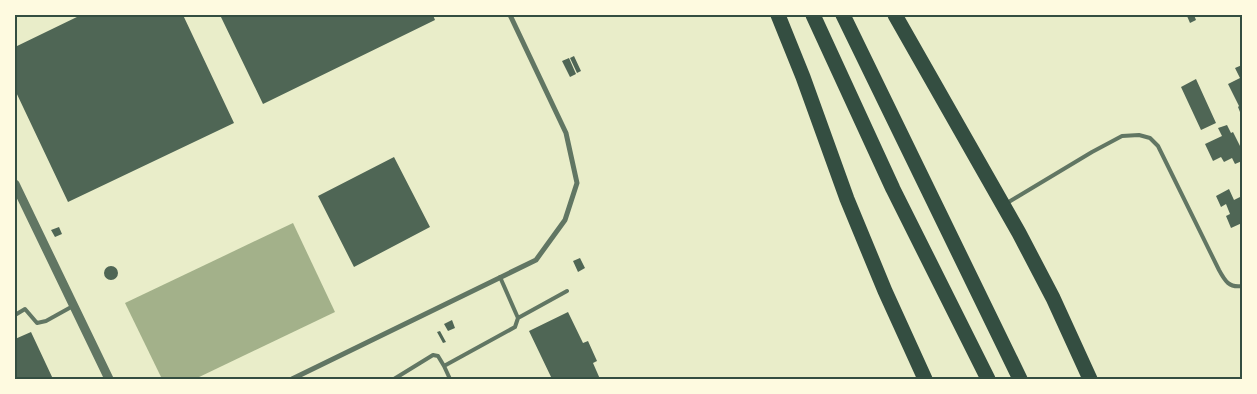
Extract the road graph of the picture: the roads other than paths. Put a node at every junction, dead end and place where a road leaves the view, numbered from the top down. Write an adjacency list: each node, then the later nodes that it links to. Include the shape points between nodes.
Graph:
1 (510, 15): 8 (street, via 566,133 577,182 565,220 536,260)
2 (778, 15): 19 (highway, via 847,199)
3 (813, 15): 20 (highway, via 892,189)
4 (843, 15): 21 (highway)
5 (895, 15): 7 (highway)
6 (15, 184): 11 (street)
7 (1003, 205): 9 (lane, via 1122,136 1150,138 1158,146 1225,282); 22 (highway, via 1053,298)
8 (500, 277): 13 (lane); 16 (street)
9 (1242, 286)
10 (567, 291): 13 (lane)
11 (74, 306): 12 (lane, via 37,323 25,309); 15 (street)
12 (15, 315)
13 (518, 318): 14 (lane, via 515,328)
14 (444, 366): 17 (lane, via 438,356 433,355); 18 (lane)
15 (108, 378)
16 (292, 379)
17 (394, 379)
18 (450, 379)
19 (925, 379)
20 (988, 379)
21 (1020, 379)
22 (1090, 379)

